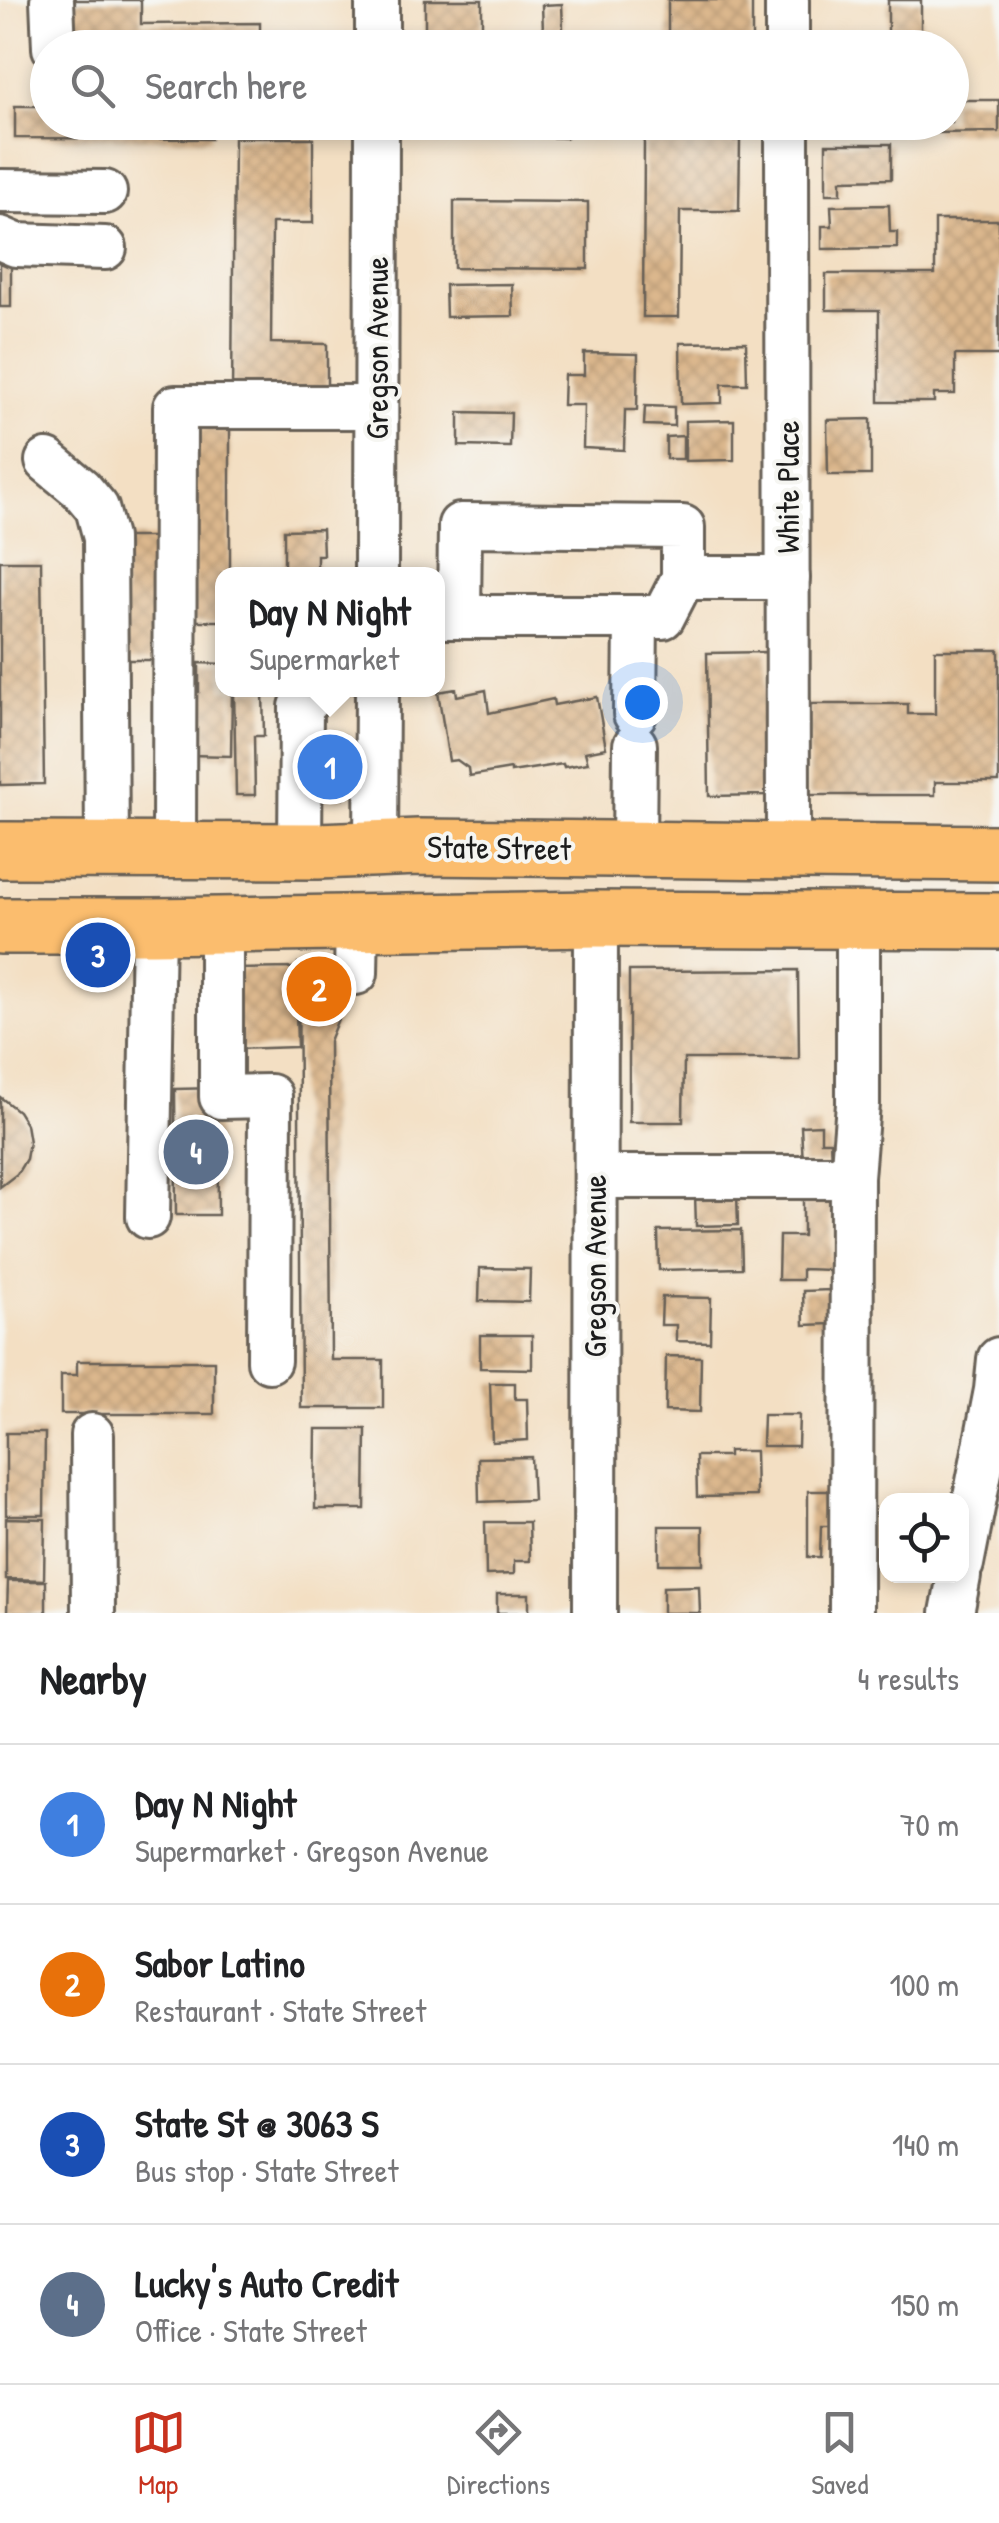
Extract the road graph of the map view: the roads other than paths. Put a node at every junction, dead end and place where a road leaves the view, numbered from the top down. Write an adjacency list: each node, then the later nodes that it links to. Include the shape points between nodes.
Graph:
1 (377, 0): 3 (street)
2 (787, 0): 4 (street)
3 (377, 30)
4 (787, 30)
5 (377, 140): 11 (street, Gregson Avenue)
6 (787, 140): 15 (street, White Place)
7 (0, 191): 8 (street)
8 (105, 192)
9 (0, 238): 10 (street)
10 (105, 248)
11 (376, 406): 13 (street, Gregson Avenue); 24 (street, via 175,406)
12 (47, 460): 23 (street, via 97,508 105,538)
13 (376, 567)
14 (683, 578): 15 (street); 16 (street, via 684,527 460,525); 17 (street, via 663,617)
15 (788, 578): 26 (street, White Place)
16 (448, 617): 17 (street)
17 (636, 617): 22 (street)
18 (311, 697): 25 (street, via 301,708)
19 (376, 697): 20 (street)
20 (376, 848): 22 (main road, State Street); 25 (main road, State Street); 33 (main road, via 369,876 353,884 202,885)
21 (0, 850): 23 (main road, State Street)
22 (634, 850): 26 (main road, State Street)
23 (107, 851): 24 (main road, State Street)
24 (174, 851): 25 (main road, State Street)
25 (300, 851)
26 (788, 852): 27 (main road, State Street)
27 (999, 853)
28 (596, 920): 29 (main road); 31 (main road, via 356,948); 34 (street, Gregson Avenue)
29 (858, 921): 30 (main road); 35 (street)
30 (999, 921)
31 (222, 925): 33 (main road); 38 (street, via 222,1096 270,1096)
32 (0, 926): 33 (main road)
33 (159, 926): 36 (street)
34 (596, 1177): 35 (street); 43 (street, Gregson Avenue)
35 (852, 1177): 44 (street)
36 (148, 1218)
37 (999, 1359): 40 (street)
38 (269, 1362)
39 (92, 1434): 42 (street)
40 (969, 1528)
41 (958, 1583): 45 (street)
42 (93, 1613)
43 (595, 1613)
44 (851, 1613)
45 (952, 1613)

